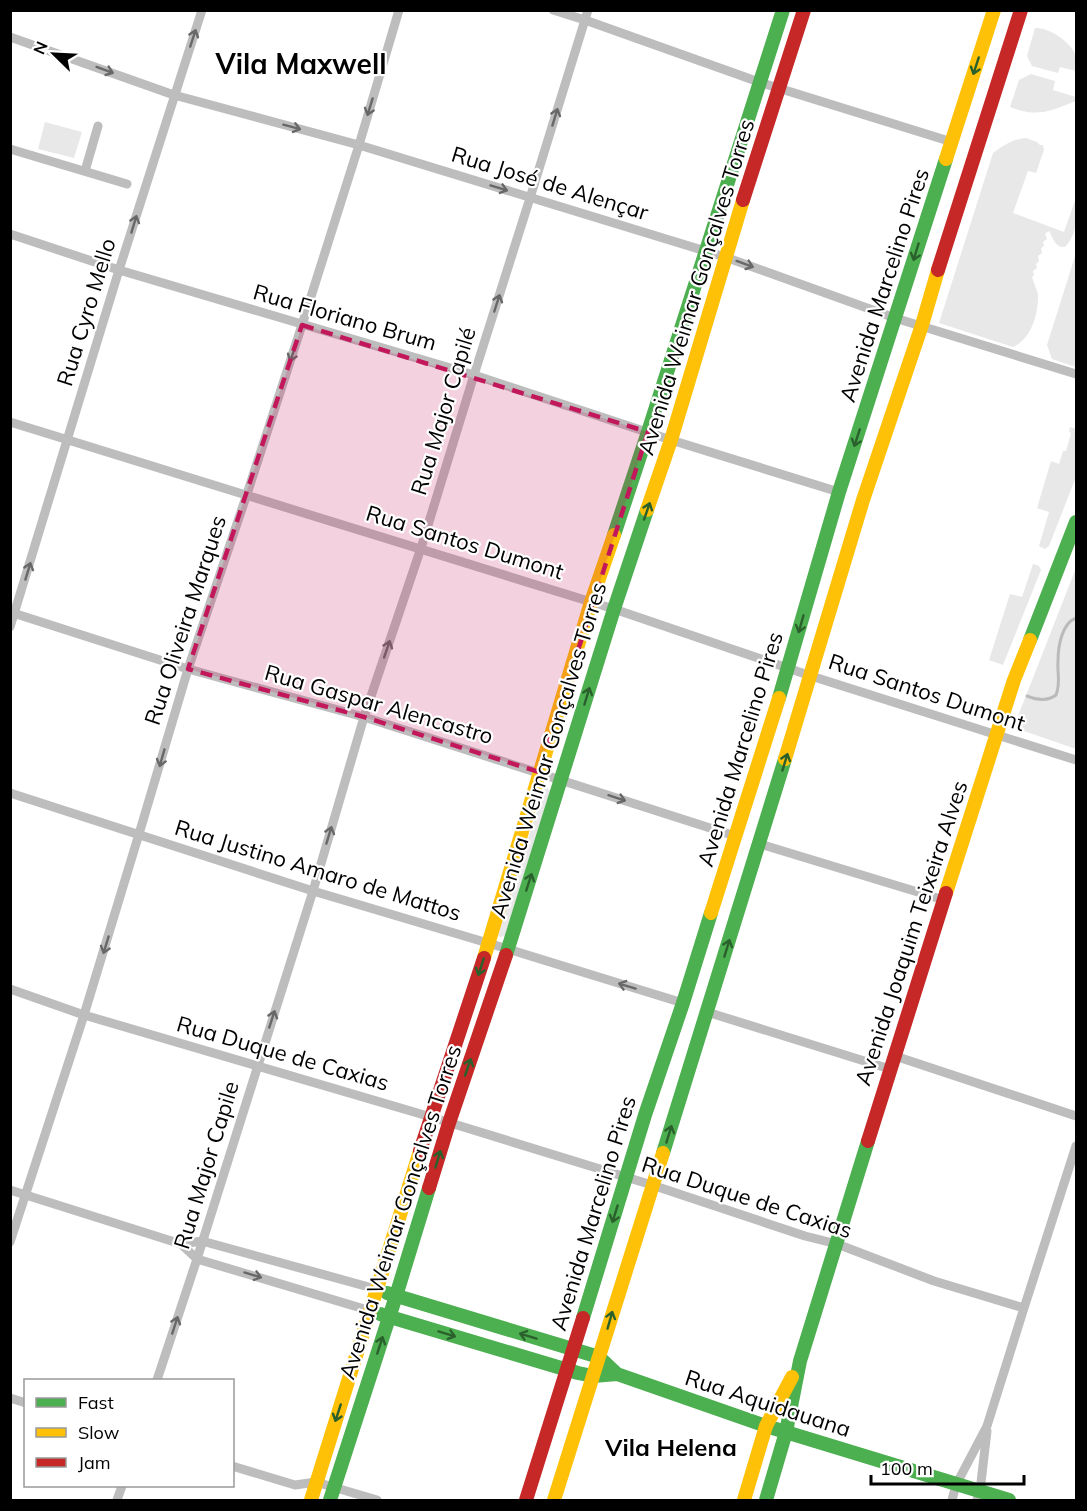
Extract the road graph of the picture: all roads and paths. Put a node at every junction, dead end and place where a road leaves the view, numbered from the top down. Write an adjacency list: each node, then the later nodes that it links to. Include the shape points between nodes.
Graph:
1 (202, 10): 12 (street, Rua Cyro Mello, one-way to 1)
2 (399, 10): 15 (street, Rua Oliveira Marques, one-way to 15)
3 (553, 10): 8 (street)
4 (783, 10): 10 (main road, Avenida Weimar Gonçalves Torres)
5 (804, 10): 11 (main road, Avenida Weimar Gonçalves Torres)
6 (994, 10): 14 (main road, Avenida Marcelino Pires, one-way to 14)
7 (1021, 10): 17 (main road, Avenida Marcelino Pires)
8 (586, 15): 10 (street); 20 (street, Rua Major Capilé, one-way to 8)
9 (10, 37): 12 (street, Rua José de Alençar, one-way to 12)
10 (759, 82): 11 (street); 22 (main road, Avenida Weimar Gonçalves Torres)
11 (780, 88): 14 (street); 23 (main road, Avenida Weimar Gonçalves Torres)
12 (174, 95): 15 (street, Rua José de Alençar, one-way to 15); 24 (street, Rua Cyro Mello, one-way to 12)
13 (98, 126): 18 (street)
14 (952, 142): 17 (main road); 25 (main road, Avenida Marcelino Pires, one-way to 25)
15 (359, 145): 20 (street, Rua José de Alençar, one-way to 20); 26 (street, Rua Oliveira Marques)
16 (10, 149): 18 (street)
17 (976, 151): 27 (main road, Avenida Marcelino Pires)
18 (85, 171): 19 (street)
19 (127, 184)
20 (530, 198): 22 (street, Rua José de Alençar); 29 (street, Rua Major Capilé, one-way to 20)
21 (10, 234): 24 (street, Rua Floriano Brum)
22 (706, 251): 23 (street, Rua José de Alençar); 31 (main road, Avenida Weimar Gonçalves Torres)
23 (725, 257): 25 (street, Rua José de Alençar, one-way to 25); 32 (main road, Avenida Weimar Gonçalves Torres)
24 (119, 270): 26 (street, Rua Floriano Brum); 33 (street, Rua Cyro Mello)
25 (896, 318): 27 (street, Rua José de Alençar); 34 (main road, Avenida Marcelino Pires, one-way to 34)
26 (302, 325): 29 (street, Rua Floriano Brum); 35 (street, Rua Oliveira Marques, one-way to 35)
27 (922, 326): 28 (street, Rua José de Alençar); 44 (main road, Avenida Marcelino Pires, via 863,500)
28 (1077, 374)
29 (474, 375): 31 (street, Rua Floriano Brum); 37 (street, Rua Major Capilé)
30 (10, 422): 33 (street, Rua Santos Dumont)
31 (648, 432): 32 (street, Rua Floriano Brum); 38 (main road, Avenida Weimar Gonçalves Torres)
32 (671, 440): 34 (street, Rua Floriano Brum); 39 (main road, Avenida Weimar Gonçalves Torres, one-way to 32)
33 (67, 441): 35 (street, Rua Santos Dumont); 40 (street, Rua Cyro Mello, one-way to 33)
34 (839, 492): 42 (main road, Avenida Marcelino Pires, one-way to 42)
35 (247, 494): 37 (street, Rua Santos Dumont); 43 (street, Rua Oliveira Marques)
36 (1077, 522): 46 (main road, Avenida Joaquim Teixeira Alves)
37 (421, 548): 38 (street, Rua Santos Dumont); 45 (street, Rua Major Capilé, one-way to 37)
38 (591, 602): 39 (street, Rua Santos Dumont); 48 (main road, Avenida Weimar Gonçalves Torres)
39 (614, 609): 42 (street, Rua Santos Dumont); 49 (main road, Avenida Weimar Gonçalves Torres, one-way to 39)
40 (13, 612): 41 (street, Rua Cyro Mello); 43 (street, Rua Gaspar Alencastro)
41 (10, 627)
42 (788, 668): 44 (street, Rua Santos Dumont); 52 (main road, Avenida Marcelino Pires)
43 (188, 669): 45 (street, Rua Gaspar Alencastro); 51 (street, Rua Oliveira Marques, one-way to 51)
44 (811, 676): 46 (street, Rua Santos Dumont); 53 (main road, Avenida Marcelino Pires, one-way to 44)
45 (364, 717): 48 (street, Rua Gaspar Alencastro); 54 (street, Rua Major Capilé, one-way to 45)
46 (996, 735): 47 (street, Rua Santos Dumont); 55 (main road, Avenida Joaquim Teixeira Alves)
47 (1077, 760)
48 (539, 772): 49 (street, Rua Gaspar Alencastro); 56 (main road, Avenida Weimar Gonçalves Torres)
49 (561, 780): 52 (street, Rua Gaspar Alencastro, one-way to 52); 57 (main road, Avenida Weimar Gonçalves Torres, one-way to 49)
50 (10, 793): 51 (street, Rua Justino Amaro de Mattos)
51 (139, 834): 54 (street, Rua Justino Amaro de Mattos); 61 (street, Rua Oliveira Marques, one-way to 61)
52 (735, 836): 53 (main road); 59 (main road, Avenida Marcelino Pires)
53 (760, 844): 55 (street); 60 (main road, Avenida Marcelino Pires, one-way to 53)
54 (313, 891): 56 (street, Rua Justino Amaro de Mattos); 63 (street, Rua Major Capile, one-way to 54)
55 (944, 900): 62 (main road, Avenida Joaquim Teixeira Alves)
56 (489, 943): 57 (street, Rua Justino Amaro de Mattos); 65 (main road, Avenida Weimar Gonçalves Torres, one-way to 65)
57 (508, 949): 59 (street, Rua Justino Amaro de Mattos, one-way to 57); 66 (main road, Avenida Weimar Gonçalves Torres, one-way to 57)
58 (10, 988): 61 (street, Rua Duque de Caxias)
59 (682, 1003): 60 (main road); 68 (main road, Avenida Marcelino Pires)
60 (707, 1012): 62 (street); 69 (main road, Avenida Marcelino Pires, one-way to 60)
61 (84, 1015): 63 (street, Rua Duque de Caxias); 71 (street, Rua Oliveira Marques)
62 (893, 1063): 64 (street); 75 (main road, Avenida Joaquim Teixeira Alves)
63 (257, 1066): 65 (street, Rua Duque de Caxias); 72 (street, Rua Major Capile)
64 (1077, 1116)
65 (431, 1117): 66 (street, Rua Duque de Caxias); 77 (main road, Avenida Weimar Gonçalves Torres)
66 (449, 1123): 68 (street, Rua Duque de Caxias); 78 (main road, Avenida Weimar Gonçalves Torres, one-way to 66)
67 (1077, 1146): 79 (street)
68 (626, 1178): 69 (street, Rua Duque de Caxias); 84 (main road, Avenida Marcelino Pires, one-way to 84)
69 (652, 1185): 75 (street, Rua Duque de Caxias); 85 (main road, Avenida Marcelino Pires, one-way to 69)
70 (10, 1190): 71 (street, Rua Aquidauana)
71 (26, 1194): 73 (street, Rua Oliveira Marques); 74 (street, Rua Aquidauana)
72 (202, 1241): 74 (street, Rua Aquidauana); 76 (street, Rua Major Capile); 77 (street, Rua Aquidauana)
73 (10, 1242)
74 (181, 1244): 76 (street, Rua Aquidauana)
75 (837, 1244): 79 (street, Rua Duque de Caxias, via 934,1281); 86 (main road, Avenida Joaquim Teixeira Alves)
76 (197, 1259): 80 (street, Rua Aquidauana, one-way to 80); 90 (street, Rua Major Capile, one-way to 76)
77 (376, 1289): 78 (main road, Rua Aquidauana); 80 (main road, Avenida Weimar Gonçalves Torres)
78 (396, 1296): 81 (main road, Avenida Weimar Gonçalves Torres); 82 (main road, Rua Aquidauana)
79 (1024, 1308): 92 (street)
80 (371, 1311): 81 (main road, Rua Aquidauana); 95 (main road, Avenida Weimar Gonçalves Torres, one-way to 95)
81 (389, 1317): 83 (main road, Rua Aquidauana, one-way to 83); 98 (main road, Avenida Weimar Gonçalves Torres, one-way to 81)
82 (484, 1323): 83 (main road); 84 (main road, Rua Aquidauana, one-way to 82)
83 (477, 1343): 87 (main road, Rua Aquidauana)
84 (572, 1349): 85 (main road, Rua Aquidauana); 87 (main road, Avenida Marcelino Pires)
85 (599, 1357): 88 (main road, Rua Aquidauana); 89 (main road, Avenida Marcelino Pires)
86 (800, 1361): 91 (main road, Avenida Joaquim Teixeira Alves); 93 (main road, Avenida Joaquim Teixeira Alves)
87 (566, 1370): 89 (main road, Rua Aquidauana); 102 (main road, Avenida Marcelino Pires)
88 (617, 1374): 89 (main road, Rua Aquidauana); 91 (main road, Rua Aquidauana)
89 (593, 1376): 103 (main road, Avenida Marcelino Pires)
90 (157, 1379)
91 (766, 1426): 93 (main road, Rua Aquidauana); 104 (main road, Avenida Joaquim Teixeira Alves)
92 (987, 1426): 97 (street); 99 (street)
93 (786, 1432): 97 (main road, Rua Aquidauana); 105 (main road, Avenida Joaquim Teixeira Alves)
94 (234, 1467): 96 (street)
95 (316, 1482): 96 (street); 98 (street); 100 (main road, Avenida Weimar Gonçalves Torres)
96 (295, 1485): 100 (street)
97 (956, 1485): 99 (main road, Rua Aquidauana); 106 (street)
98 (332, 1494): 101 (street)
99 (978, 1496): 107 (main road, Rua Aquidauana)
100 (311, 1500)
101 (377, 1500)
102 (526, 1500)
103 (554, 1500)
104 (744, 1500)
105 (766, 1500)
106 (951, 1500)
107 (1009, 1500)

